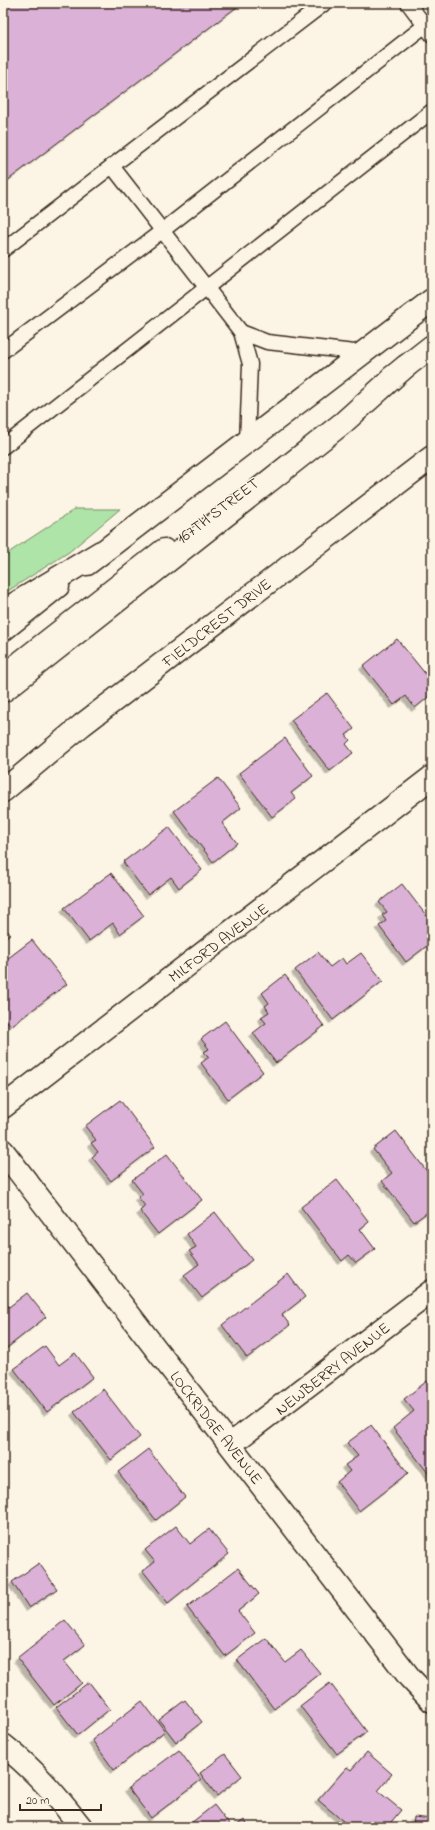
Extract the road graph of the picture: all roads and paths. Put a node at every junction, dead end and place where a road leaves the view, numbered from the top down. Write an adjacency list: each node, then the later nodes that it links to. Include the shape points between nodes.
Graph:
1 (325, 3): 5 (lane)
2 (408, 3): 3 (lane)
3 (430, 27): 6 (lane)
4 (432, 111): 8 (lane)
5 (112, 166): 6 (lane); 7 (lane)
6 (162, 231): 8 (lane); 12 (lane)
7 (3, 250)
8 (207, 288): 10 (lane); 16 (lane)
9 (432, 300): 13 (main road)
10 (241, 332): 13 (lane, via 267,342); 15 (lane, via 250,364)
11 (432, 346): 14 (main road, 167TH STREET)
12 (3, 351)
13 (363, 353): 15 (main road)
14 (406, 366): 21 (main road, 167TH STREET); 22 (main road, via 344,422)
15 (246, 442): 18 (main road)
16 (3, 447)
17 (429, 465): 24 (main road, FIELDCREST DRIVE, via 82,726)
18 (101, 552): 19 (main road); 20 (main road)
19 (3, 611)
20 (3, 630)
21 (3, 676)
22 (3, 690)
23 (432, 777): 25 (main road, MILFORD AVENUE)
24 (3, 791)
25 (3, 1107)
26 (3, 1151): 28 (main road, LOCKRIDGE AVENUE)
27 (432, 1290): 28 (main road, NEWBERRY AVENUE)
28 (231, 1444): 29 (main road, LOCKRIDGE AVENUE, via 410,1678)
29 (432, 1701)
30 (3, 1745): 31 (main road, via 25,1762 55,1793)
31 (81, 1827)

